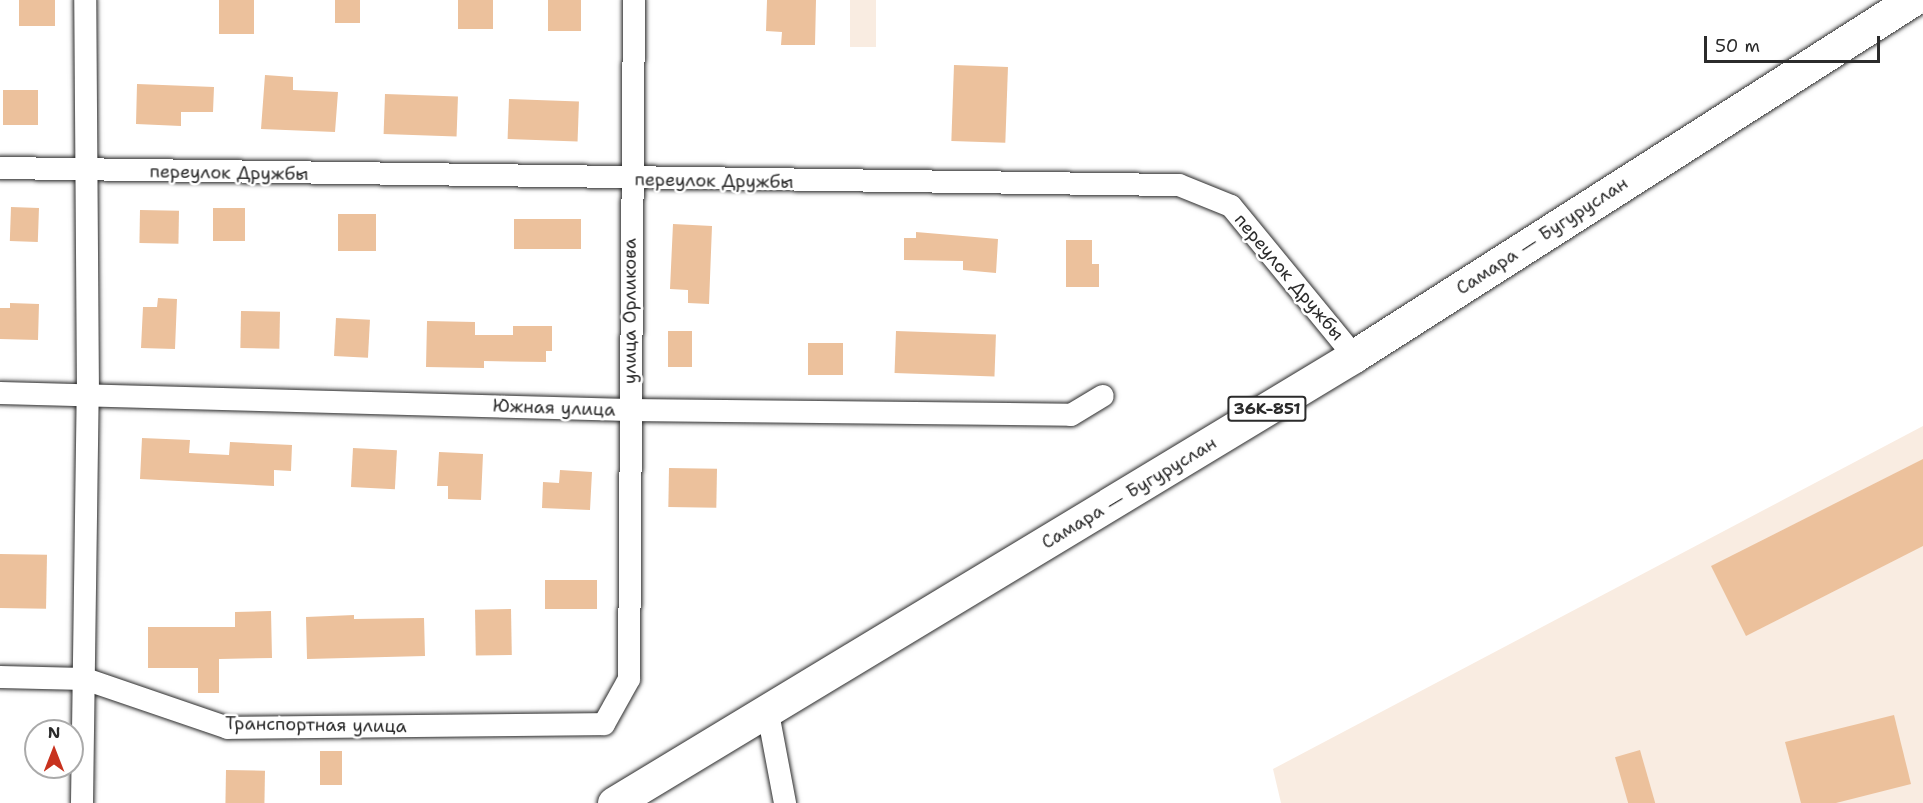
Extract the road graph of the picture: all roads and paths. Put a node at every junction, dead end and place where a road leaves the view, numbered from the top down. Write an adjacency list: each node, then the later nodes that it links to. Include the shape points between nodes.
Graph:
1 (85, 0): 5 (street)
2 (634, 0): 6 (street, улица Орликова)
3 (1912, 0): 7 (main road, Самара — Бугуруслан / 36К-851)
4 (0, 168): 5 (street, переулок Дружбы)
5 (84, 170): 6 (street, переулок Дружбы); 9 (street)
6 (631, 180): 7 (street, переулок Дружбы, via 1179,185 1231,206); 11 (street, улица Орликова)
7 (1354, 356): 14 (main road, Самара — Бугуруслан / 36К-851)
8 (0, 393): 9 (street, Южная улица)
9 (88, 395): 11 (street, Южная улица); 13 (street)
10 (1103, 396): 11 (street, Южная улица, via 1071,415)
11 (629, 411): 15 (street, улица Орликова, via 629,679)
12 (0, 677): 13 (street, Транспортная улица)
13 (85, 679): 15 (street, Транспортная улица, via 228,728); 16 (street)
14 (768, 713): 17 (main road, Самара — Бугуруслан / 36К-851); 18 (street)
15 (604, 724)
16 (82, 803)
17 (614, 803)
18 (785, 803)

